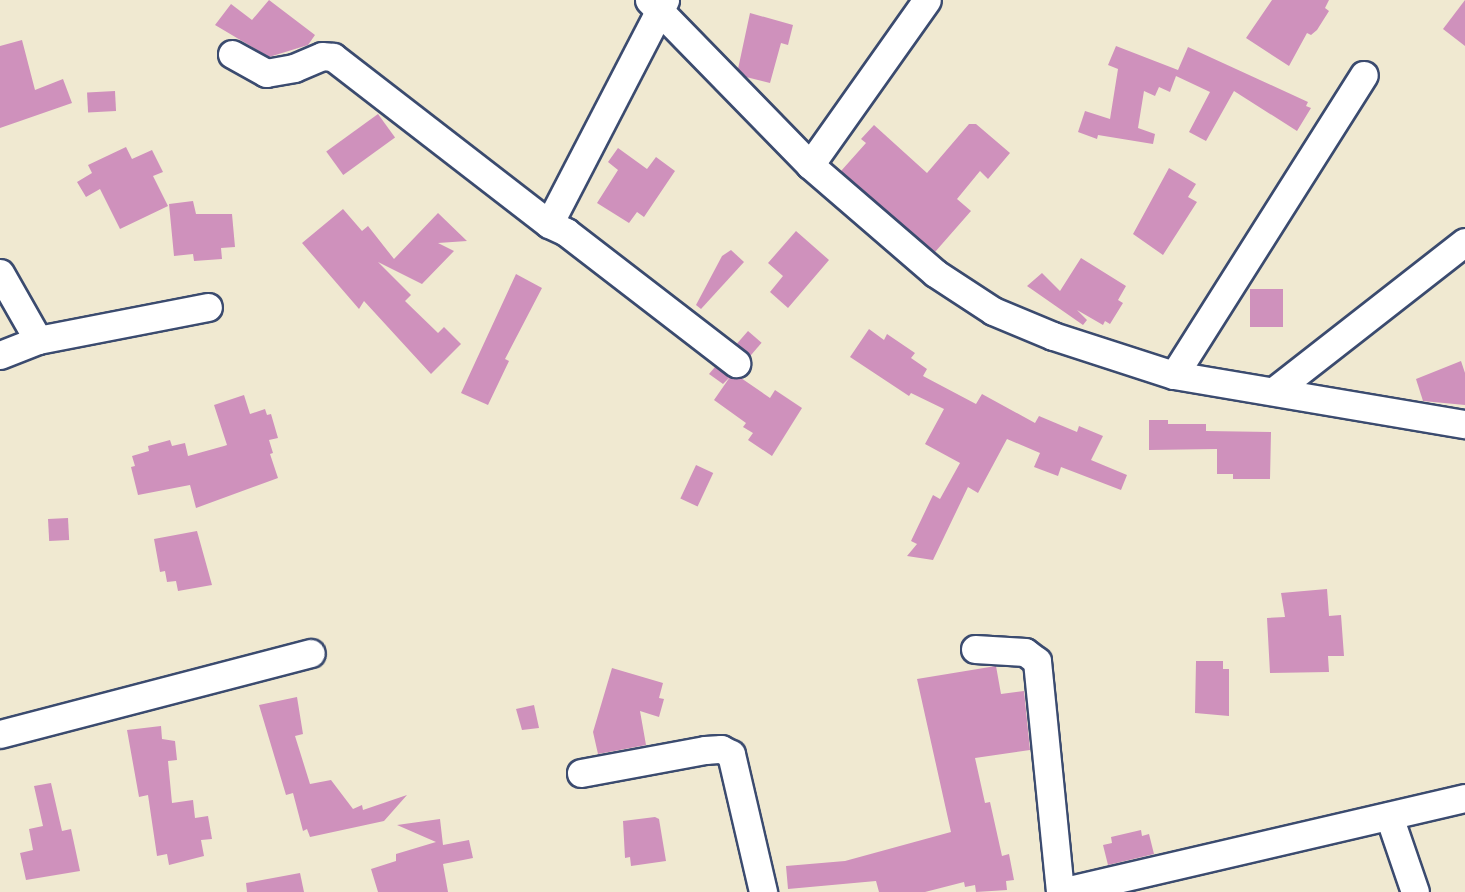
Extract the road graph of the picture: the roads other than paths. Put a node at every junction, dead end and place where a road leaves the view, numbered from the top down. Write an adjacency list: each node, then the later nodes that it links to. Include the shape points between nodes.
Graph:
1 (927, 0): 5 (street)
2 (657, 3): 5 (street); 6 (street)
3 (232, 54): 6 (street, via 266,73 294,68 322,56 333,57)
4 (1364, 75): 13 (street)
5 (810, 165): 13 (street, via 935,273 993,311 1053,336)
6 (549, 224): 12 (street, via 566,232)
7 (1465, 242): 14 (street)
8 (0, 273): 10 (street)
9 (208, 307): 10 (street)
10 (38, 340): 11 (street)
11 (0, 355)
12 (736, 363)
13 (1174, 375): 14 (street)
14 (1274, 391): 15 (street)
15 (1465, 424)
16 (975, 649): 23 (street, via 1024,652 1037,661)
17 (311, 653): 18 (street)
18 (0, 734)
19 (580, 773): 22 (street, via 705,750 721,749 731,754)
20 (1465, 798): 21 (street)
21 (1389, 816): 23 (street); 24 (street)
22 (763, 892)
23 (1061, 892)
24 (1415, 892)

